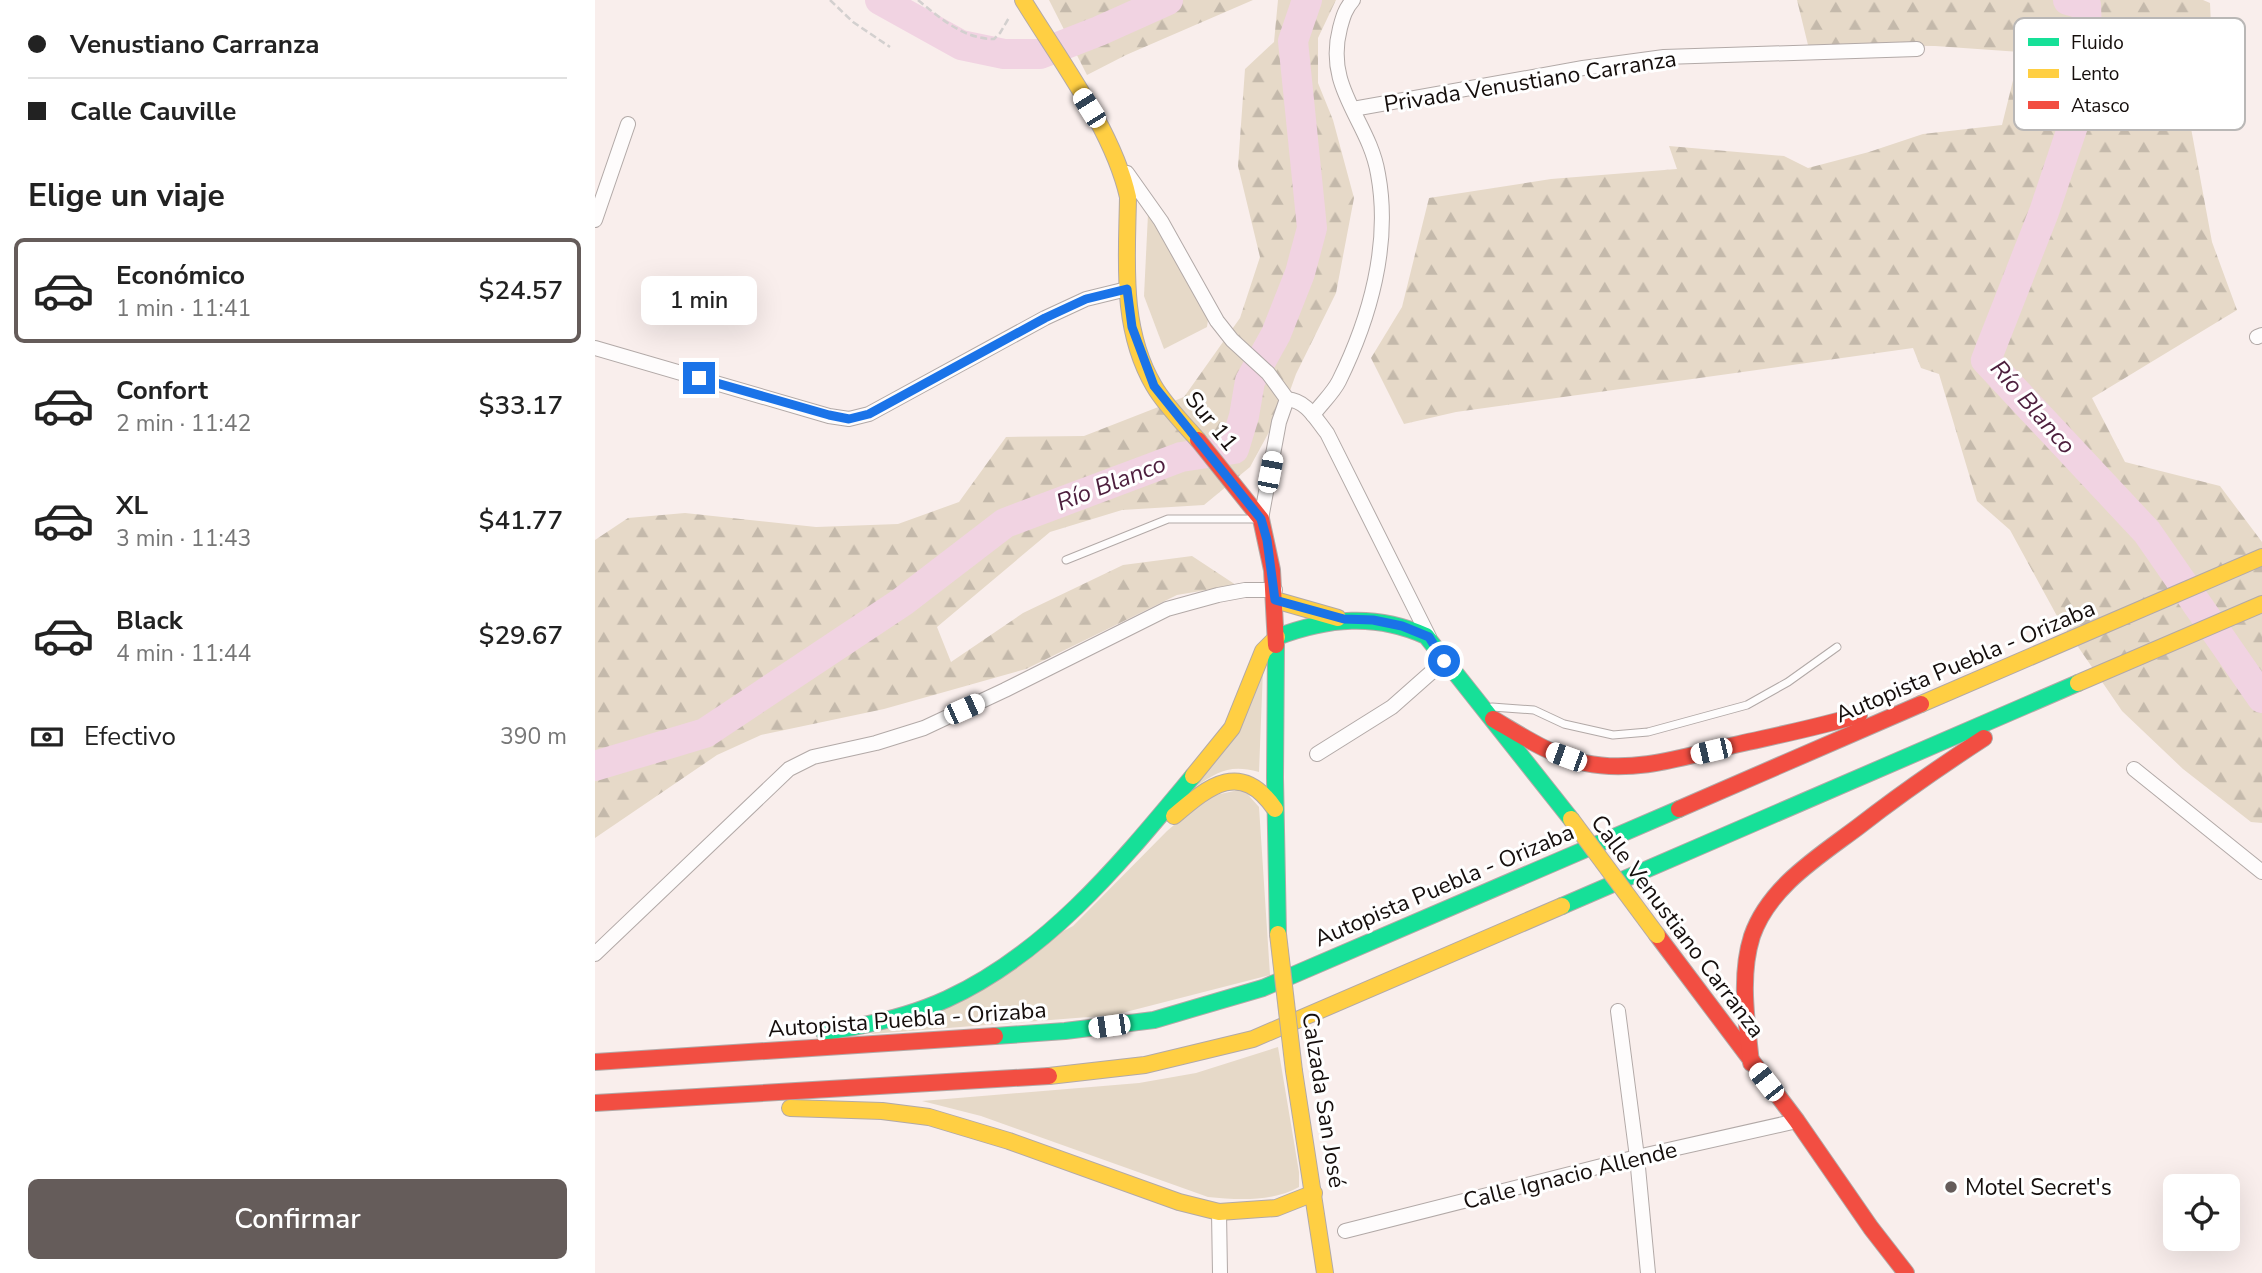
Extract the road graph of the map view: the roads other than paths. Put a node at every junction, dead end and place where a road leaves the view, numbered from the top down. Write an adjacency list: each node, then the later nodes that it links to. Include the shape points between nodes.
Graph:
1 (1353, 0): 4 (street, Privada Venustiano Carranza, via 1345,9 1335,46 1337,70)
2 (1020, 4): 6 (main road, Sur 11, via 1100,125)
3 (1917, 49): 4 (street, Privada Venustiano Carranza, via 1664,57)
4 (1353, 109): 11 (street, Privada Venustiano Carranza, via 1378,172 1383,216 1380,258 1362,324 1338,383)
5 (628, 124): 7 (street)
6 (1115, 157): 8 (main road, Sur 11, via 1128,197); 10 (street, Calle Venustiano Carranza, via 1161,221 1217,321)
7 (595, 220)
8 (1127, 289): 9 (street, via 1086,299 1045,318 869,414 849,419); 12 (main road, Sur 11, via 1132,327 1154,386)
9 (595, 348)
10 (1286, 398): 11 (street, Calle Venustiano Carranza, via 1297,400); 12 (street)
11 (1313, 415): 19 (street, Calle Venustiano Carranza, via 1327,433)
12 (1261, 519): 14 (lane, via 1168,519); 15 (main road, Sur 11)
13 (2262, 557): 22 (main road, Autopista Puebla - Orizaba)
14 (1066, 559)
15 (1275, 595): 17 (main road); 18 (main road, Sur 11); 32 (street, via 1245,590 1167,609 924,728 813,757 789,769)
16 (2262, 604): 23 (main road)
17 (1344, 619): 18 (main road); 19 (main road, via 1402,626)
18 (1277, 637): 28 (main road, Sur 11); 30 (main road, via 1263,651 1232,729)
19 (1429, 637): 21 (main road, Calle Venustiano Carranza)
20 (1837, 647): 24 (lane, via 1747,705 1649,732 1613,735 1564,724 1534,710)
21 (1444, 661): 24 (main road, Calle Venustiano Carranza); 26 (street, via 1392,706)
22 (1998, 671): 25 (main road, via 1833,723 1625,766 1566,757); 34 (main road, Autopista Puebla - Orizaba, via 1263,988 1154,1020 1065,1031)
23 (2047, 697): 36 (main road, via 1915,783 1793,876 1774,899 1758,925 1749,953); 37 (main road, via 1252,1039 1145,1065 1042,1077)
24 (1480, 706): 25 (main road, Calle Venustiano Carranza)
25 (1493, 719): 36 (main road, Calle Venustiano Carranza, bridge)
26 (1317, 754)
27 (2134, 769): 29 (street)
28 (1275, 809): 30 (main road, via 1266,792 1251,783 1227,781 1213,786); 31 (main road, Sur 11)
29 (2262, 872)
30 (1091, 893): 34 (main road, via 1043,938 949,998 866,1026)
31 (1278, 934): 40 (main road, Calzada San José, bridge)
32 (595, 954)
33 (1618, 1011): 39 (street)
34 (653, 1059): 35 (main road, Autopista Puebla - Orizaba)
35 (595, 1062)
36 (1751, 1063): 38 (main road, Calle Venustiano Carranza)
37 (595, 1103): 41 (main road, via 882,1111 929,1117)
38 (1797, 1121): 39 (street, Calle Ignacio Allende); 46 (main road, Calle Venustiano Carranza)
39 (1637, 1157): 42 (street, Calle Ignacio Allende); 45 (street)
40 (1314, 1193): 41 (main road, via 1276,1209); 44 (main road, Calzada San José)
41 (1219, 1212): 43 (street)
42 (1345, 1231)
43 (1220, 1273)
44 (1325, 1273)
45 (1648, 1273)
46 (1906, 1273)

